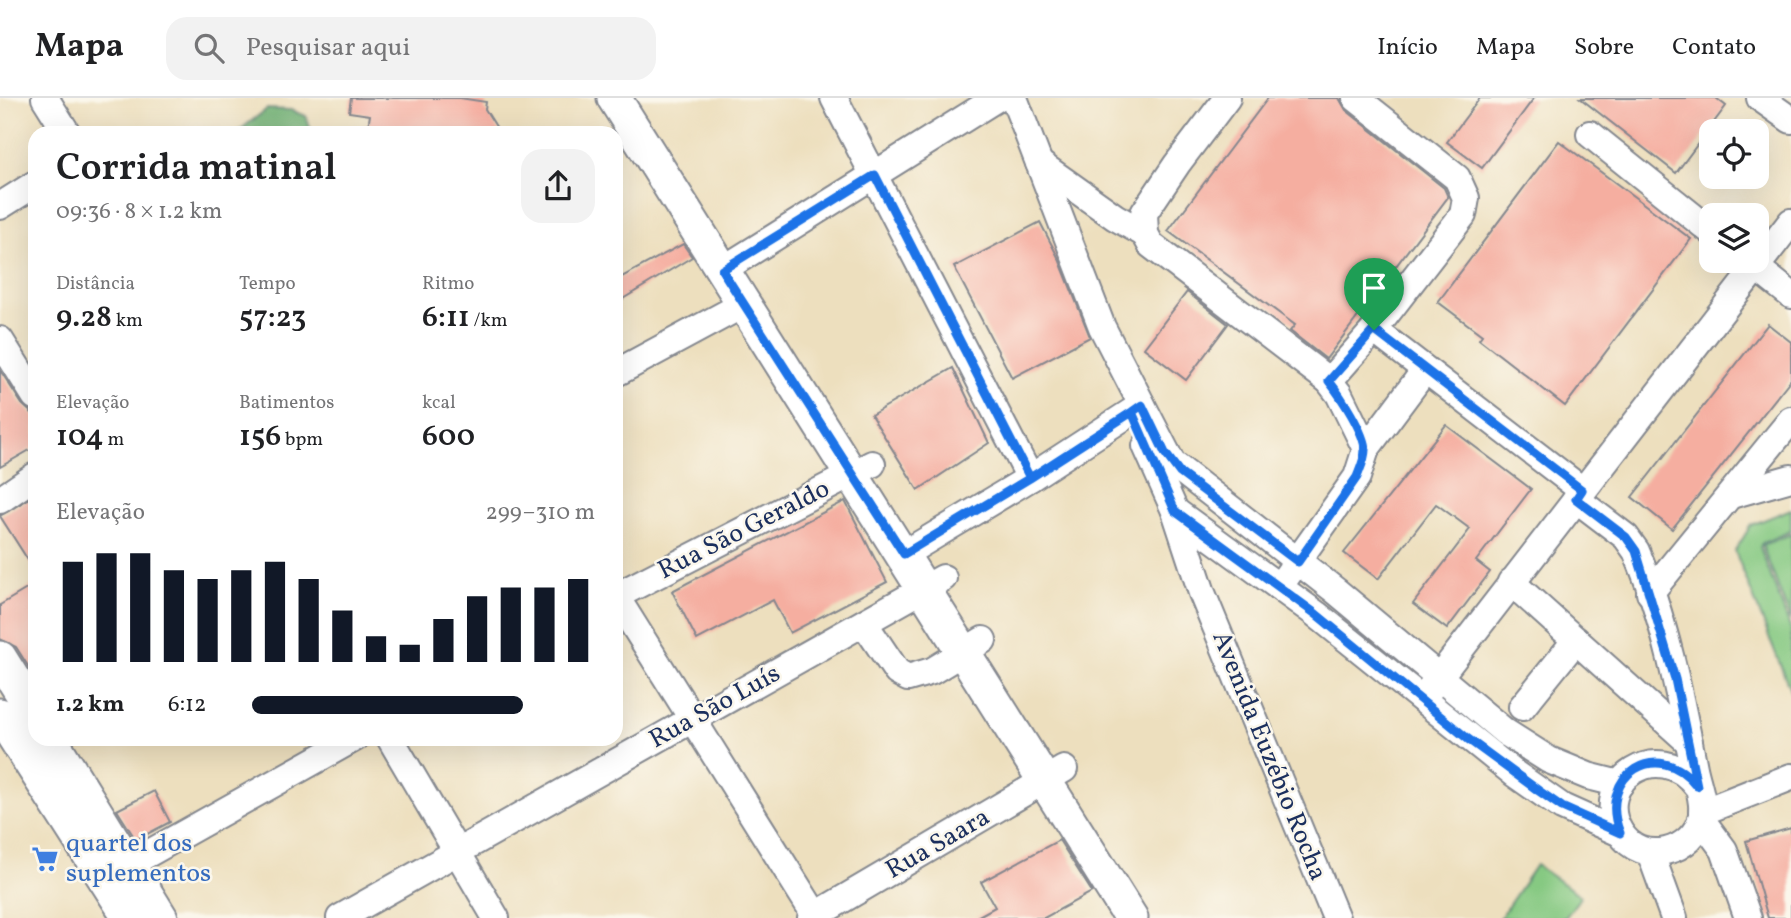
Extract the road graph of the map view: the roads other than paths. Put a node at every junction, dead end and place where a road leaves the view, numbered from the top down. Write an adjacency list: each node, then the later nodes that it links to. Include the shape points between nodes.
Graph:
1 (46, 98): 11 (street)
2 (614, 98): 21 (main road)
3 (638, 98): 21 (main road)
4 (834, 98): 14 (street)
5 (997, 98): 14 (street)
6 (1014, 98): 13 (street, Avenida Euzébio Rocha)
7 (1227, 98): 19 (street, via 1144,213)
8 (1356, 98): 26 (street, via 1457,178 1466,198 1463,215)
9 (1760, 98): 10 (street)
10 (1791, 120)
11 (63, 126)
12 (1590, 134): 17 (street)
13 (1039, 163): 19 (street); 32 (street, Avenida Euzébio Rocha)
14 (875, 175): 21 (street); 36 (street)
15 (28, 188): 16 (street)
16 (0, 206)
17 (1699, 222)
18 (1791, 222): 20 (street)
19 (1145, 234): 30 (street, via 1151,245)
20 (1769, 245)
21 (731, 264): 25 (main road); 35 (main road)
22 (1744, 273): 39 (street)
23 (1763, 273): 24 (street)
24 (1791, 295)
25 (744, 304): 28 (street); 35 (main road)
26 (1374, 330): 29 (street); 30 (street)
27 (0, 340): 31 (street)
28 (623, 369)
29 (1425, 370): 34 (street); 39 (street)
30 (1329, 381): 34 (street)
31 (28, 385)
32 (1137, 409): 36 (street); 42 (street, Avenida Euzébio Rocha); 43 (street, Avenida Euzébio Rocha, via 1171,463)
33 (1791, 420): 40 (street)
34 (1366, 449): 46 (street, via 1357,477)
35 (863, 469): 45 (main road); 50 (street, Rua São Geraldo)
36 (1030, 478): 45 (street)
37 (1791, 478): 40 (street)
38 (28, 481): 41 (street)
39 (1579, 494): 47 (street); 52 (street, via 1634,546)
40 (1731, 495): 52 (street)
41 (0, 500)
42 (1175, 511): 44 (street); 51 (street, Avenida Euzébio Rocha)
43 (1239, 518): 44 (street); 46 (street, Avenida Euzébio Rocha)
44 (1221, 545): 49 (street); 51 (street)
45 (913, 549): 48 (main road)
46 (1298, 562): 49 (street); 58 (street, Avenida Euzébio Rocha)
47 (1511, 582): 55 (street); 58 (street)
48 (934, 583): 54 (street, Rua São Luís); 56 (main road)
49 (1279, 587): 58 (street)
50 (623, 593)
51 (1202, 593): 82 (street, Avenida Euzébio Rocha)
52 (1650, 593): 62 (street)
53 (623, 608): 61 (street)
54 (864, 623): 56 (street, via 897,672 908,678 932,671); 61 (street, Rua São Luís)
55 (1576, 640): 60 (street); 62 (street)
56 (974, 645): 67 (main road)
57 (0, 658): 59 (main road)
58 (1429, 688): 69 (street, via 1549,760); 71 (street, via 1468,739 1562,807)
59 (23, 703)
60 (1522, 708)
61 (692, 719): 72 (street, Rua São Luís); 75 (street)
62 (1689, 742): 70 (street)
63 (44, 746): 76 (main road)
64 (55, 746): 74 (main road)
65 (341, 746): 74 (street)
66 (395, 746): 72 (street)
67 (1055, 775): 75 (street, Rua Saara); 80 (main road); 81 (main road)
68 (1791, 776): 70 (street)
69 (1620, 784): 70 (street, via 1640,766 1653,763 1678,768); 71 (street, via 1613,800)
70 (1700, 806): 73 (street, via 1687,841 1676,849); 84 (street, via 1724,850)
71 (1620, 833): 73 (street)
72 (457, 852): 78 (street, Rua São Luís); 79 (street)
73 (1650, 852): 83 (street)
74 (128, 865): 77 (main road)
75 (814, 917)
76 (130, 918)
77 (161, 918)
78 (340, 918)
79 (496, 918)
80 (1131, 918)
81 (1155, 918)
82 (1336, 918)
83 (1674, 918)
84 (1748, 918)

